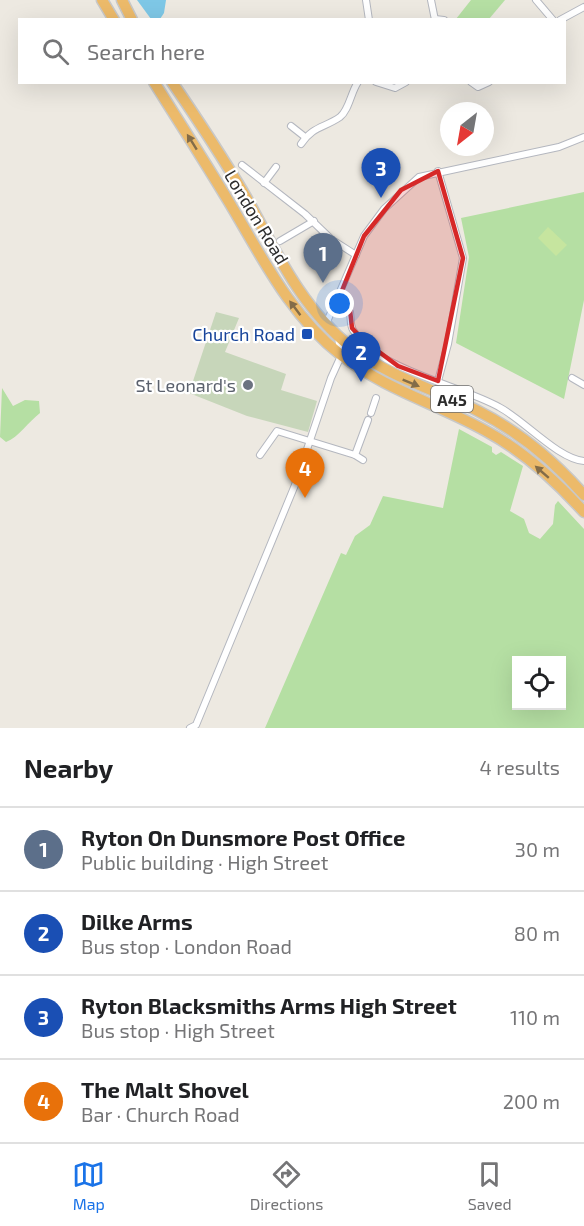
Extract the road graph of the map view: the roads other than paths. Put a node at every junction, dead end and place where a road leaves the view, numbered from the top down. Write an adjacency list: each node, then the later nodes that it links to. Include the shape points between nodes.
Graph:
1 (102, 0): 7 (highway)
2 (122, 0): 8 (highway)
3 (366, 0): 9 (street)
4 (431, 0): 10 (street)
5 (536, 0): 11 (street)
6 (584, 7): 12 (street)
7 (113, 18)
8 (131, 18)
9 (369, 18)
10 (435, 18)
11 (551, 18)
12 (564, 18)
13 (155, 84): 32 (highway, London Road / A45, one-way to 13, via 294,308)
14 (173, 84): 30 (highway, London Road / A45, via 229,169 305,301)
15 (357, 84): 19 (street, via 344,112)
16 (382, 84): 17 (street, via 395,88)
17 (402, 84)
18 (291, 126): 19 (street)
19 (305, 137): 21 (street)
20 (584, 137): 24 (street, via 559,147)
21 (300, 144)
22 (242, 165): 25 (street)
23 (276, 167): 25 (street)
24 (438, 171): 28 (street, via 419,177 393,199 364,236); 34 (street, via 463,258)
25 (264, 183): 26 (street)
26 (314, 221): 27 (street); 28 (street, via 331,240)
27 (280, 241)
28 (356, 255): 29 (street)
29 (337, 303): 30 (street); 34 (street, via 347,309 354,331 368,345 398,366)
30 (326, 325): 31 (highway, London Road / A45)
31 (338, 336): 32 (street); 42 (highway, London Road / A45, one-way to 42, via 387,372 507,427 548,459)
32 (341, 356): 37 (street); 43 (highway, London Road / A45, one-way to 32, via 512,447 381,382)
33 (572, 378): 35 (street)
34 (438, 381): 41 (street, via 500,406 570,458)
35 (584, 385)
36 (376, 398): 39 (street)
37 (309, 442): 38 (street, via 277,431); 39 (street); 44 (street, via 244,612 196,725)
38 (260, 455)
39 (355, 455): 40 (street)
40 (363, 460)
41 (584, 461)
42 (584, 495)
43 (584, 512)
44 (190, 728)

